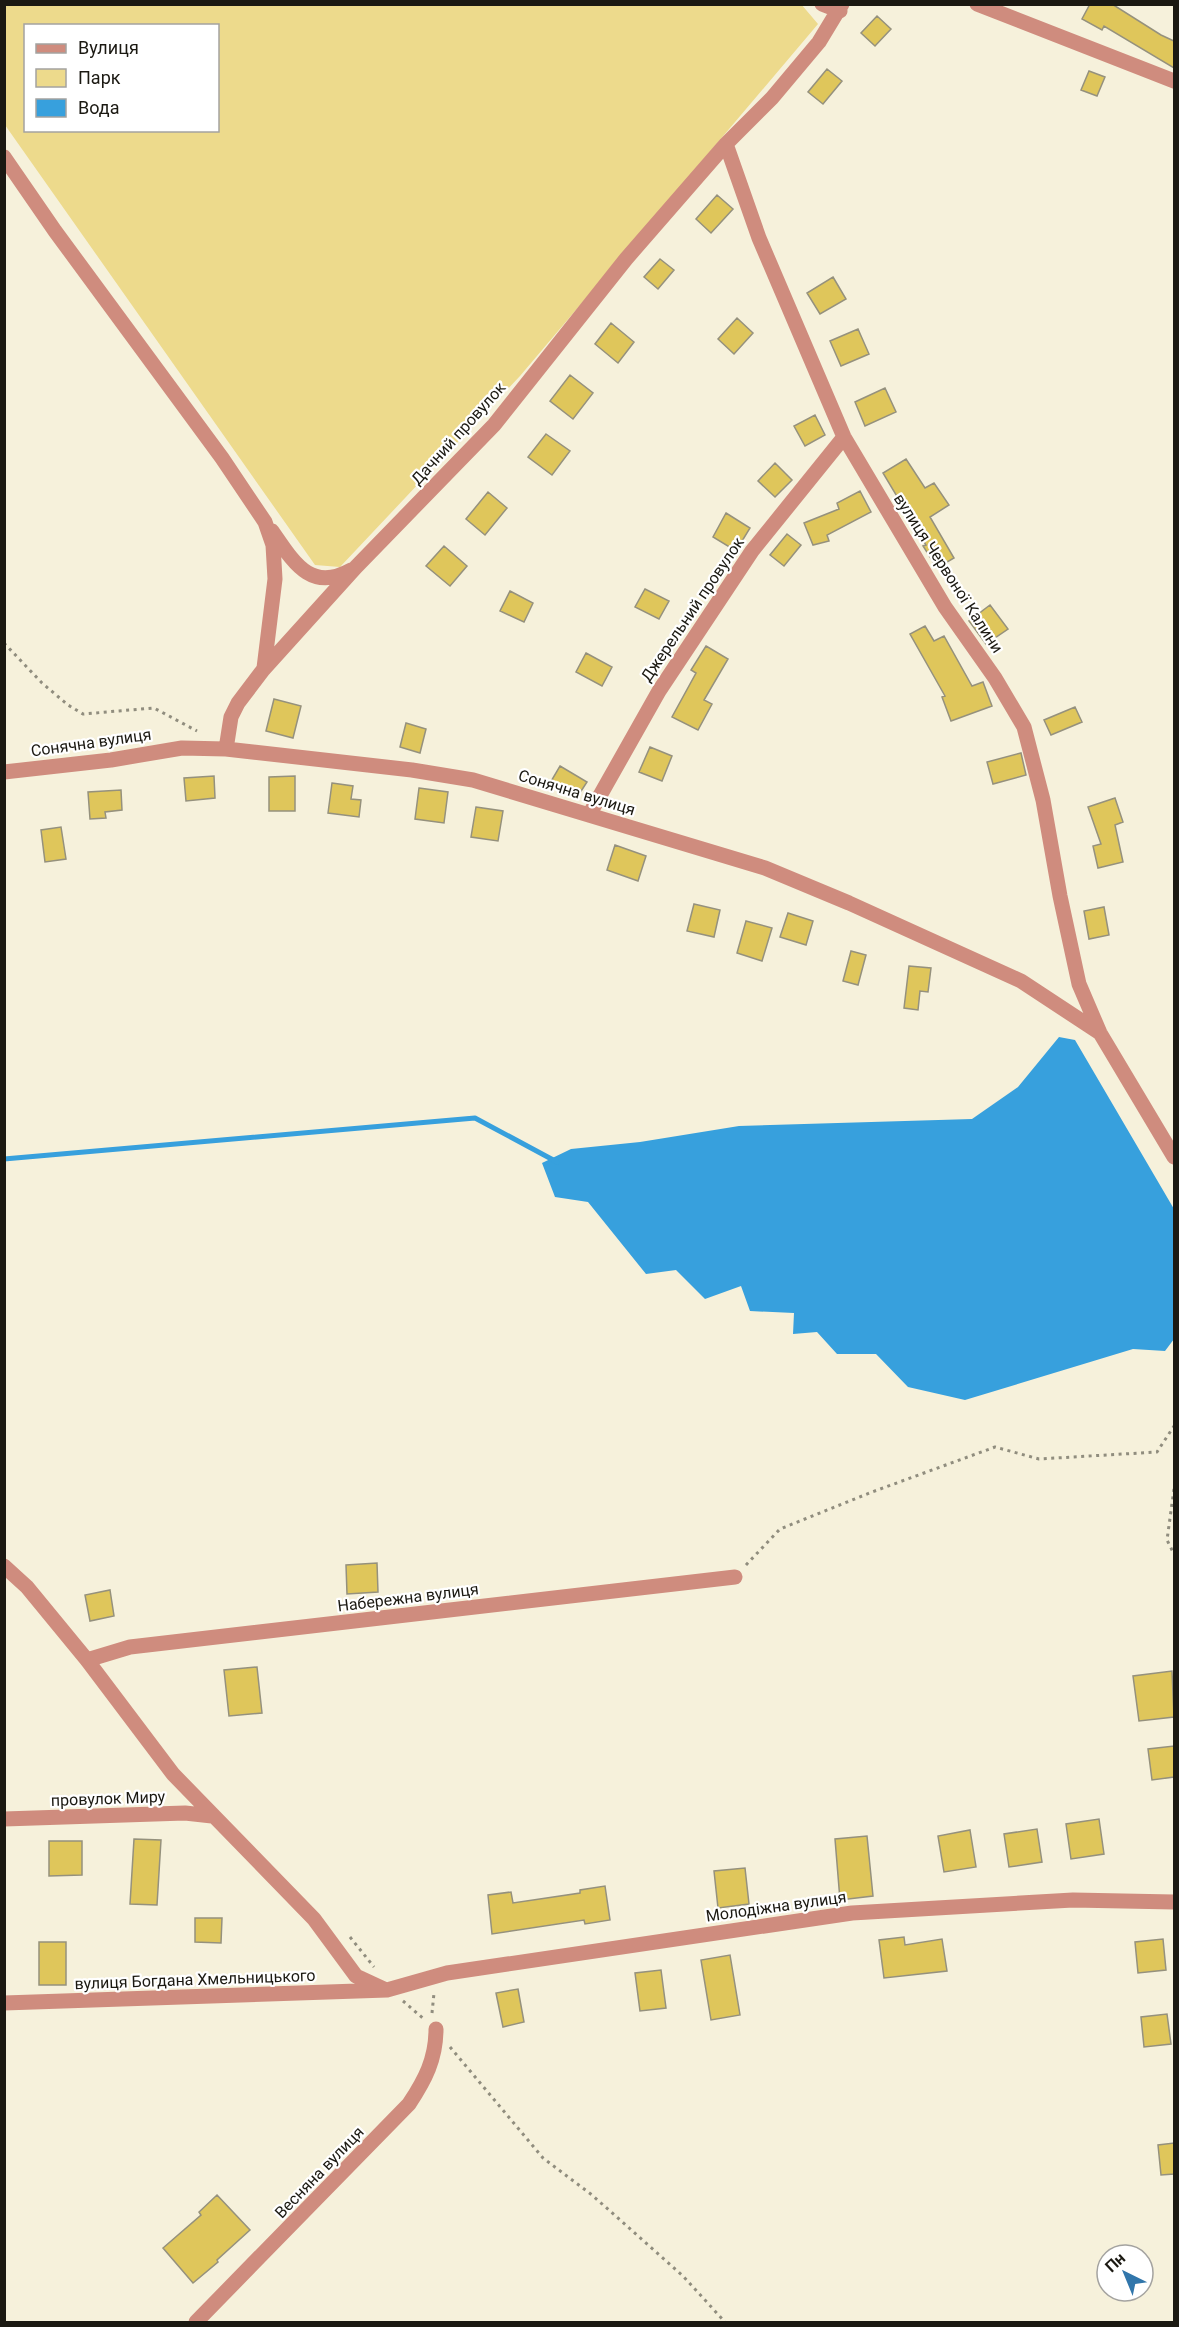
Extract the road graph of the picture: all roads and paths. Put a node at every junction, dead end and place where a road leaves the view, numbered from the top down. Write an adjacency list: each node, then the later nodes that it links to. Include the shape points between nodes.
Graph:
1 (822, 4): 3 (street)
2 (977, 4): 4 (street)
3 (841, 8): 5 (street, Дачний провулок, via 779,90)
4 (1174, 81)
5 (726, 144): 7 (street, вулиця Червоної Калини, via 759,238); 9 (street, Дачний провулок, via 626,259 494,425)
6 (4, 157): 8 (street)
7 (844, 437): 15 (street, Джерельний провулок, via 752,551 658,691); 16 (street, вулиця Червоної Калини, via 945,607 995,678 1024,728 1044,800 1078,984)
8 (265, 522): 9 (street, via 308,574 340,576); 11 (street, via 273,545 275,579)
9 (356, 567): 11 (street, Дачний провулок)
10 (4, 644): 12 (path, via 42,683 83,714 154,708)
11 (263, 670): 13 (street, Дачний провулок, via 231,717)
12 (200, 733)
13 (226, 749): 14 (street, Сонячна вулиця, via 182,747); 15 (street, Сонячна вулиця, via 473,780)
14 (4, 772)
15 (589, 815): 16 (street, Сонячна вулиця, via 765,868 849,903 1021,981)
16 (1100, 1033): 17 (street, вулиця Червоної Калини)
17 (1174, 1157)
18 (1174, 1426): 22 (path, via 1157,1452 1039,1459 995,1447 780,1529)
19 (1174, 1489): 20 (path, via 1167,1540)
20 (1174, 1554)
21 (4, 1566): 23 (street, via 27,1587)
22 (735, 1577): 23 (street, Набережна вулиця, via 130,1647)
23 (87, 1660): 24 (street, via 173,1774)
24 (212, 1816): 25 (street, провулок Миру, via 185,1813); 28 (street, via 314,1919 356,1976)
25 (4, 1819)
26 (1174, 1902): 27 (street, Молодіжна вулиця, via 1073,1900 852,1913)
27 (447, 1973): 28 (street, Молодіжна вулиця); 30 (path, via 432,2004)
28 (387, 1990): 29 (street, вулиця Богдана Хмельницького); 30 (path)
29 (4, 2003)
30 (435, 2029): 31 (street, Весняна вулиця, via 433,2060 409,2104); 32 (path, via 543,2158 592,2195 683,2276)
31 (196, 2322)
32 (725, 2322)

